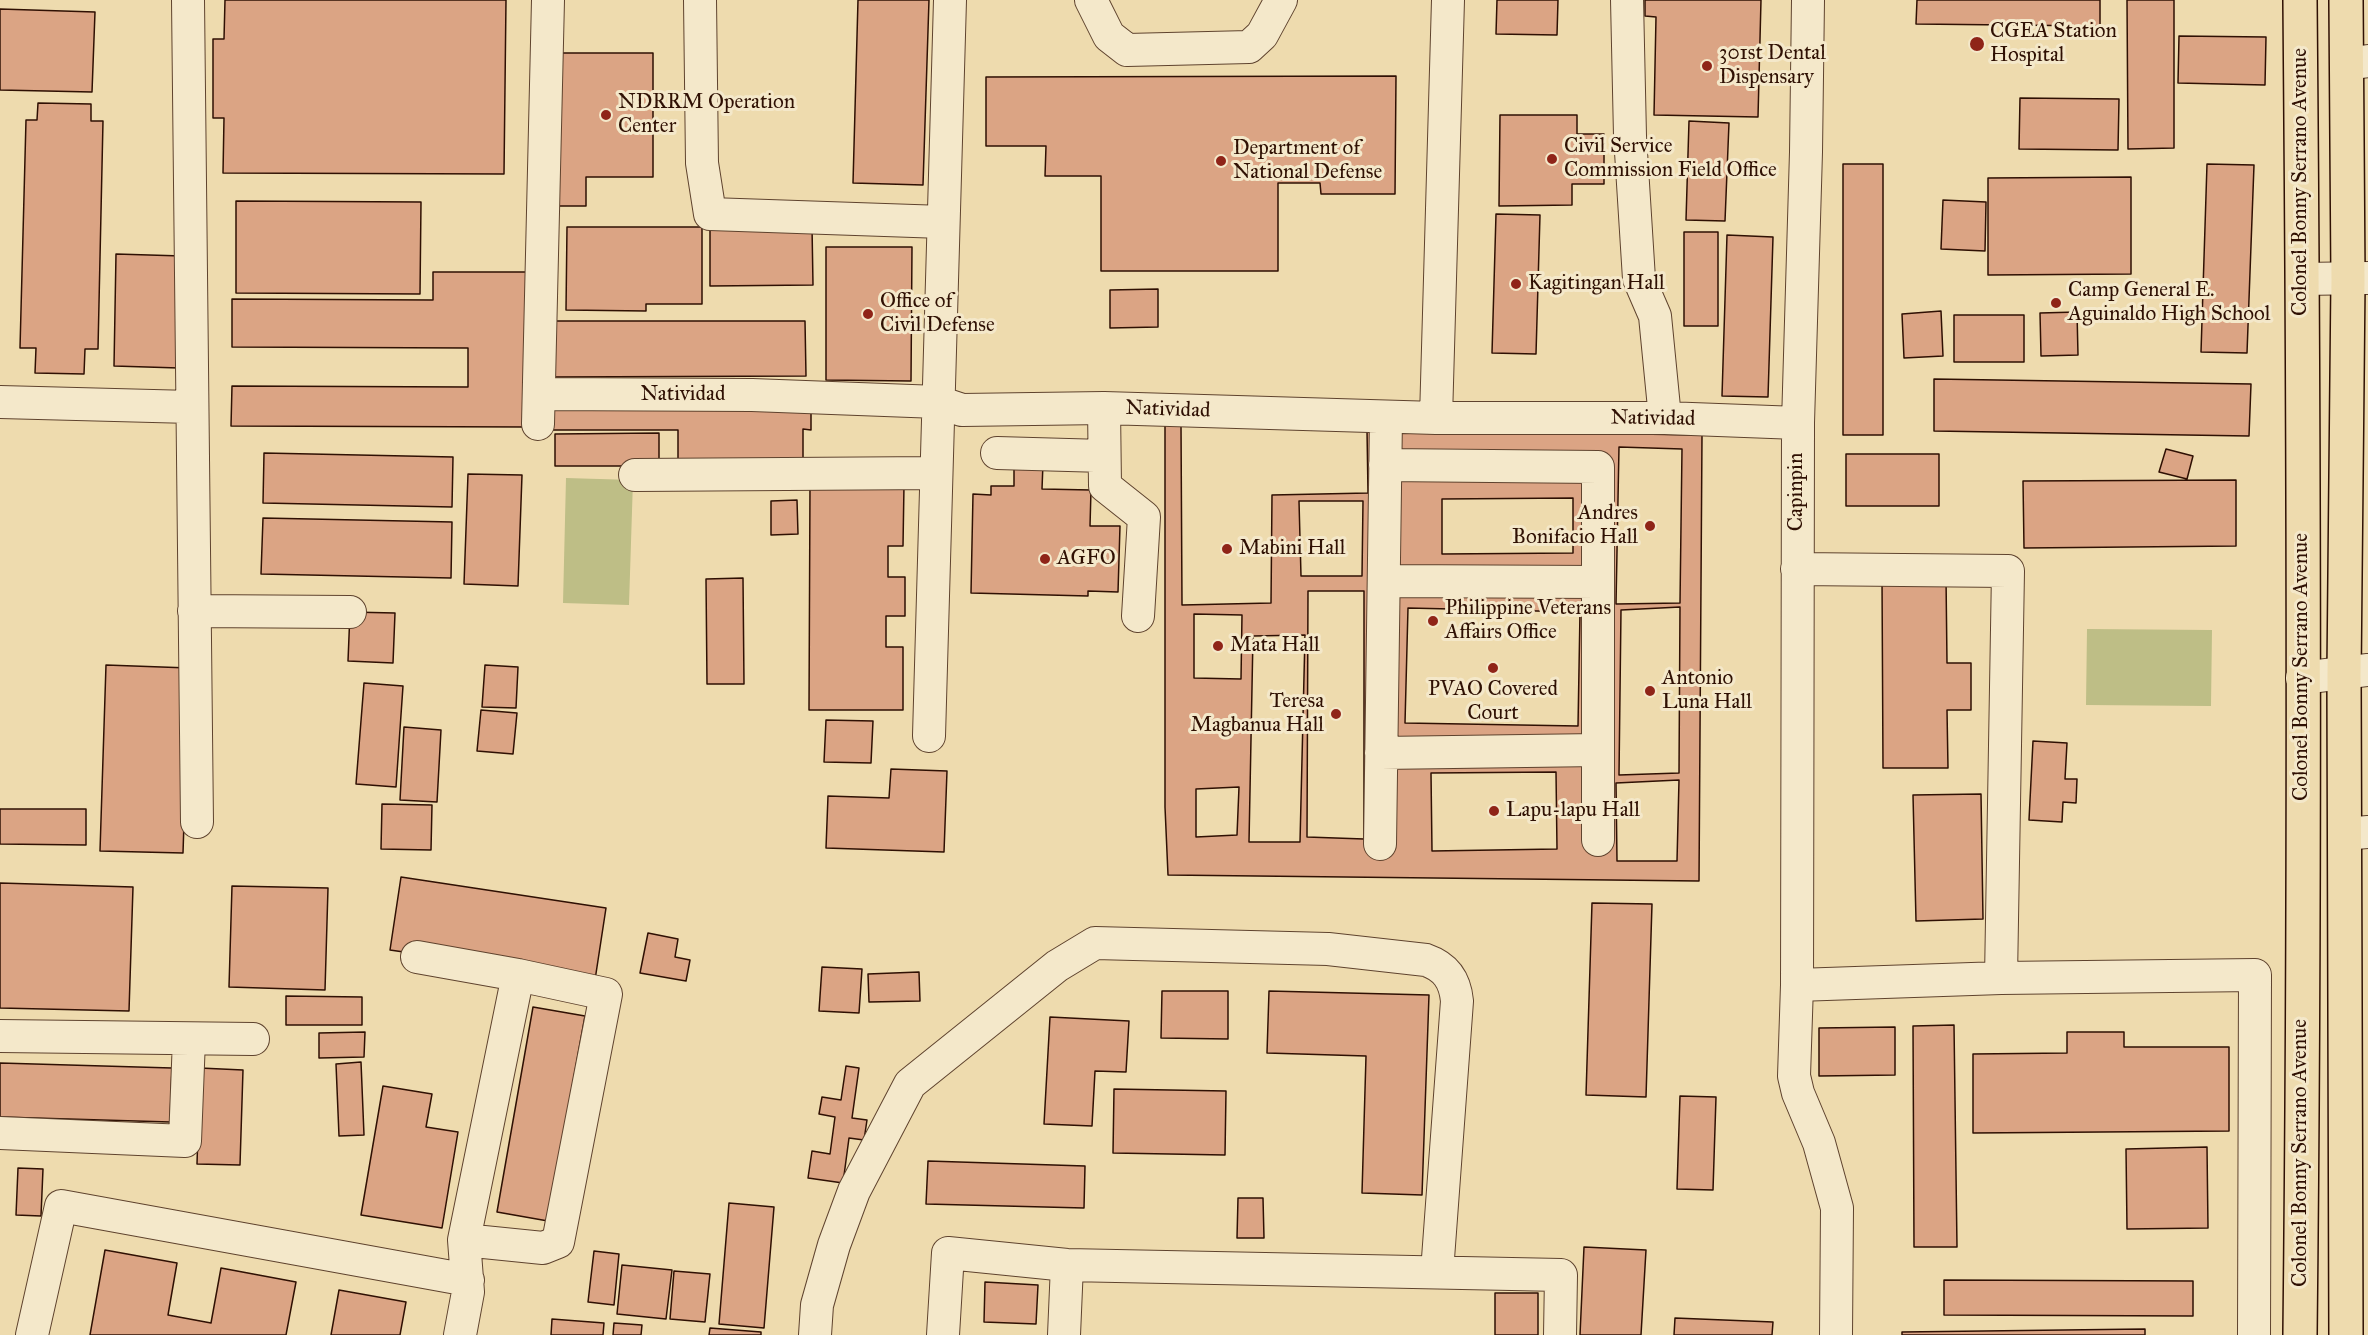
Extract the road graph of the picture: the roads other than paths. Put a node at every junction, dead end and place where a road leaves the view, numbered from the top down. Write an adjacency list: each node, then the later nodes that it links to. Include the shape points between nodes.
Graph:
1 (188, 0): 18 (street)
2 (548, 0): 17 (street, Natividad, via 539,409 752,395)
3 (700, 0): 13 (street, via 702,163 710,214)
4 (950, 0): 13 (street)
5 (1091, 0): 6 (street, via 1109,36 1127,50 1249,46 1262,35)
6 (1281, 0)
7 (1448, 0): 21 (street)
8 (1627, 0): 22 (street, via 1639,279 1655,315)
9 (1808, 0): 23 (street, Capinpin)
10 (2300, 0): 14 (main road, Colonel Bonny Serrano Avenue)
11 (2346, 0): 12 (main road, Colonel Bonny Serrano Avenue)
12 (2357, 62): 15 (main road, Colonel Bonny Serrano Avenue)
13 (943, 222): 17 (street)
14 (2302, 279): 15 (street); 36 (main road, Colonel Bonny Serrano Avenue)
15 (2358, 279): 35 (main road, Colonel Bonny Serrano Avenue)
16 (0, 402): 18 (street)
17 (938, 402): 19 (street, Natividad, via 962,410); 27 (street)
18 (191, 407): 32 (street)
19 (1104, 408): 20 (street, Natividad); 25 (street)
20 (1386, 417): 21 (street, Natividad); 26 (street)
21 (1436, 418): 22 (street, Natividad)
22 (1665, 418): 23 (street, Natividad)
23 (1798, 423): 29 (street, Capinpin)
24 (997, 453): 25 (street)
25 (1104, 456): 34 (street, via 1105,486 1144,517)
26 (1385, 465): 30 (street); 31 (street, via 1598,467)
27 (936, 473): 28 (street); 37 (street)
28 (635, 475)
29 (1797, 569): 46 (street, via 2008,571); 47 (street, Capinpin)
30 (1384, 581): 31 (street); 39 (street)
31 (1598, 582): 38 (street)
32 (194, 611): 33 (street); 40 (street)
33 (350, 612)
34 (1138, 616)
35 (2356, 672): 36 (street); 41 (main road, Colonel Bonny Serrano Avenue)
36 (2302, 678): 52 (main road, Colonel Bonny Serrano Avenue)
37 (929, 736)
38 (1598, 750): 39 (street); 42 (street)
39 (1381, 753): 43 (street)
40 (197, 822)
41 (2356, 833): 51 (main road, Colonel Bonny Serrano Avenue)
42 (1598, 840)
43 (1380, 844)
44 (417, 957): 45 (street)
45 (518, 975): 54 (street); 54 (street, via 606,994 558,1242 543,1248)
46 (2001, 978): 47 (street); 65 (street, via 2255,975)
47 (1797, 985): 64 (street, Capinpin, via 1794,1076 1819,1143 1837,1208)
48 (0, 1036): 49 (street)
49 (189, 1039): 50 (street); 53 (street, via 185,1141)
50 (253, 1039)
51 (2357, 1108): 52 (main road); 67 (main road, Colonel Bonny Serrano Avenue)
52 (2302, 1116): 66 (main road, Colonel Bonny Serrano Avenue)
53 (0, 1133)
54 (464, 1240): 57 (street)
55 (1067, 1265): 56 (street); 61 (street, via 948,1253); 62 (street)
56 (1437, 1272): 60 (street, via 1456,1000 1456,989 1441,967 1419,959 1328,949 1095,943 1057,966 910,1084 850,1202 817,1305); 63 (street, via 1561,1275)
57 (468, 1280): 58 (street, via 61,1206); 59 (street)
58 (32, 1335)
59 (460, 1335)
60 (815, 1335)
61 (943, 1335)
62 (1064, 1335)
63 (1560, 1335)
64 (1836, 1335)
65 (2254, 1335)
66 (2300, 1335)
67 (2346, 1335)

